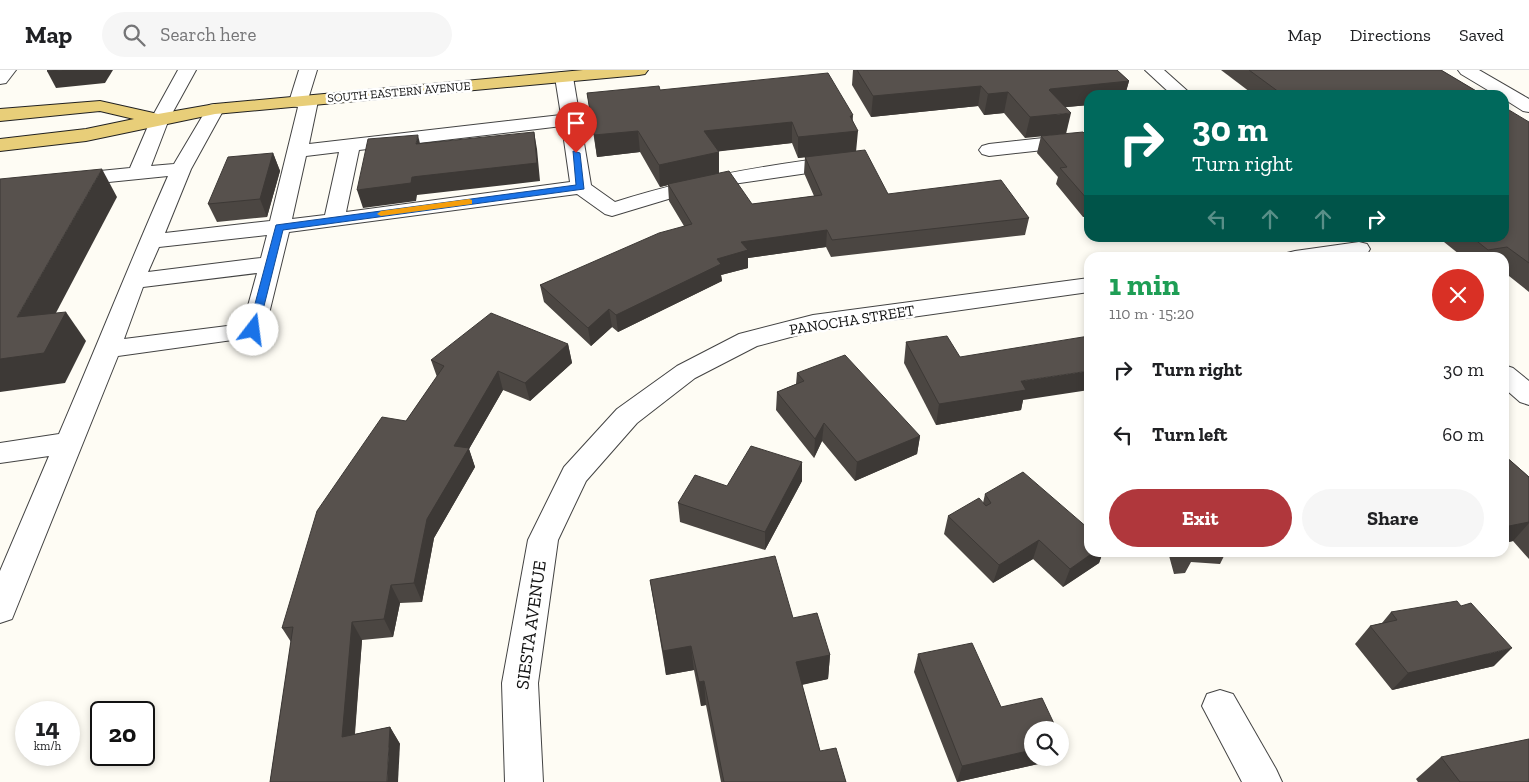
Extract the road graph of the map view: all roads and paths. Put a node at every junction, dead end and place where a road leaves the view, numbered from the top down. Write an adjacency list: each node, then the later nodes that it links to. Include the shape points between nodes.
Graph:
1 (7, 70): 8 (street)
2 (187, 70): 16 (street)
3 (308, 70): 12 (street)
4 (639, 70): 7 (main road, SOUTH EASTERN AVENUE)
5 (1154, 70): 9 (street)
6 (1467, 70): 10 (street)
7 (564, 77): 12 (main road, SOUTH EASTERN AVENUE); 17 (street)
8 (0, 79)
9 (1177, 90)
10 (1501, 90)
11 (1509, 94): 13 (street)
12 (303, 101): 14 (main road, SOUTH EASTERN AVENUE); 22 (street)
13 (1529, 106)
14 (215, 109): 16 (main road, SOUTH EASTERN AVENUE); 24 (street)
15 (0, 115): 16 (main road, SOUTH EASTERN AVENUE, via 100,106)
16 (160, 118): 19 (main road, SOUTH EASTERN AVENUE, via 86,135); 25 (street)
17 (571, 119): 20 (street); 27 (street)
18 (1084, 140): 21 (street)
19 (0, 144)
20 (350, 145): 22 (street); 28 (street)
21 (989, 150)
22 (297, 151): 29 (street)
23 (864, 159): 27 (street, via 779,168 649,197 612,210)
24 (181, 169): 25 (street); 30 (street)
25 (138, 174): 26 (street)
26 (0, 187)
27 (581, 187): 28 (street)
28 (334, 220): 29 (street)
29 (279, 227): 30 (street); 33 (street)
30 (150, 241): 34 (street)
31 (1358, 248): 32 (street)
32 (1333, 252)
33 (271, 264): 34 (street); 36 (street, via 253,330)
34 (133, 281): 36 (street)
35 (1084, 286): 41 (street, PANOCHA STREET, via 813,323 748,340 686,372 627,416)
36 (108, 349): 39 (street)
37 (1509, 378): 38 (street)
38 (1529, 396)
39 (69, 442): 40 (street); 42 (street)
40 (0, 453)
41 (574, 475): 44 (street, SIESTA AVENUE, via 543,540 520,683)
42 (0, 609)
43 (1220, 706): 45 (street)
44 (524, 782)
45 (1263, 782)

